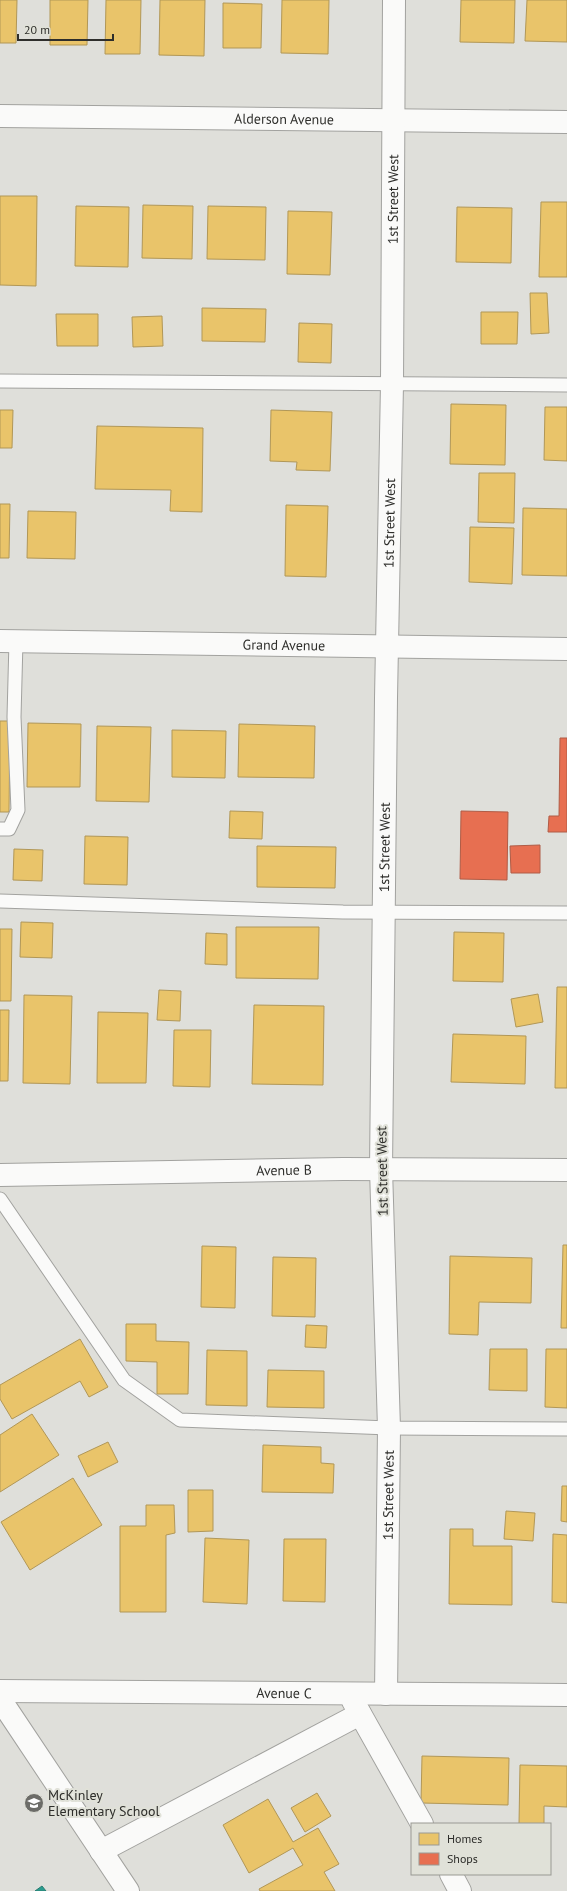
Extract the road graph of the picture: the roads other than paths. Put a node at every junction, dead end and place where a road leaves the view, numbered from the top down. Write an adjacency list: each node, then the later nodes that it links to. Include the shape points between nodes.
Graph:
1 (394, 0): 3 (street, 1st Street West)
2 (0, 116): 3 (street, Alderson Avenue)
3 (392, 120): 4 (street, Alderson Avenue); 6 (street, 1st Street West)
4 (567, 122)
5 (0, 381): 6 (lane)
6 (392, 384): 7 (lane); 9 (street, 1st Street West)
7 (567, 385)
8 (8, 641): 9 (street, Grand Avenue); 11 (lane, via 18,810 10,830)
9 (387, 647): 10 (street, Grand Avenue); 13 (street, 1st Street West)
10 (567, 649)
11 (0, 829)
12 (0, 901): 13 (lane)
13 (383, 913): 14 (lane); 15 (street, 1st Street West)
14 (567, 913)
15 (380, 1169): 16 (street, Avenue B); 17 (street, Avenue B); 19 (street, 1st Street West)
16 (567, 1170)
17 (0, 1175)
18 (0, 1199): 19 (lane, via 124,1380 180,1420)
19 (388, 1428): 20 (lane); 22 (street, 1st Street West)
20 (567, 1429)
21 (0, 1691): 23 (street, Avenue C)
22 (386, 1694): 23 (street, Avenue C); 24 (street, Avenue C)
23 (350, 1695): 26 (street)
24 (567, 1695)
25 (0, 1699): 28 (street)
26 (360, 1714): 27 (street); 28 (street)
27 (421, 1823)
28 (101, 1851): 30 (street)
29 (452, 1875): 31 (street)
30 (128, 1891)
31 (460, 1891)

